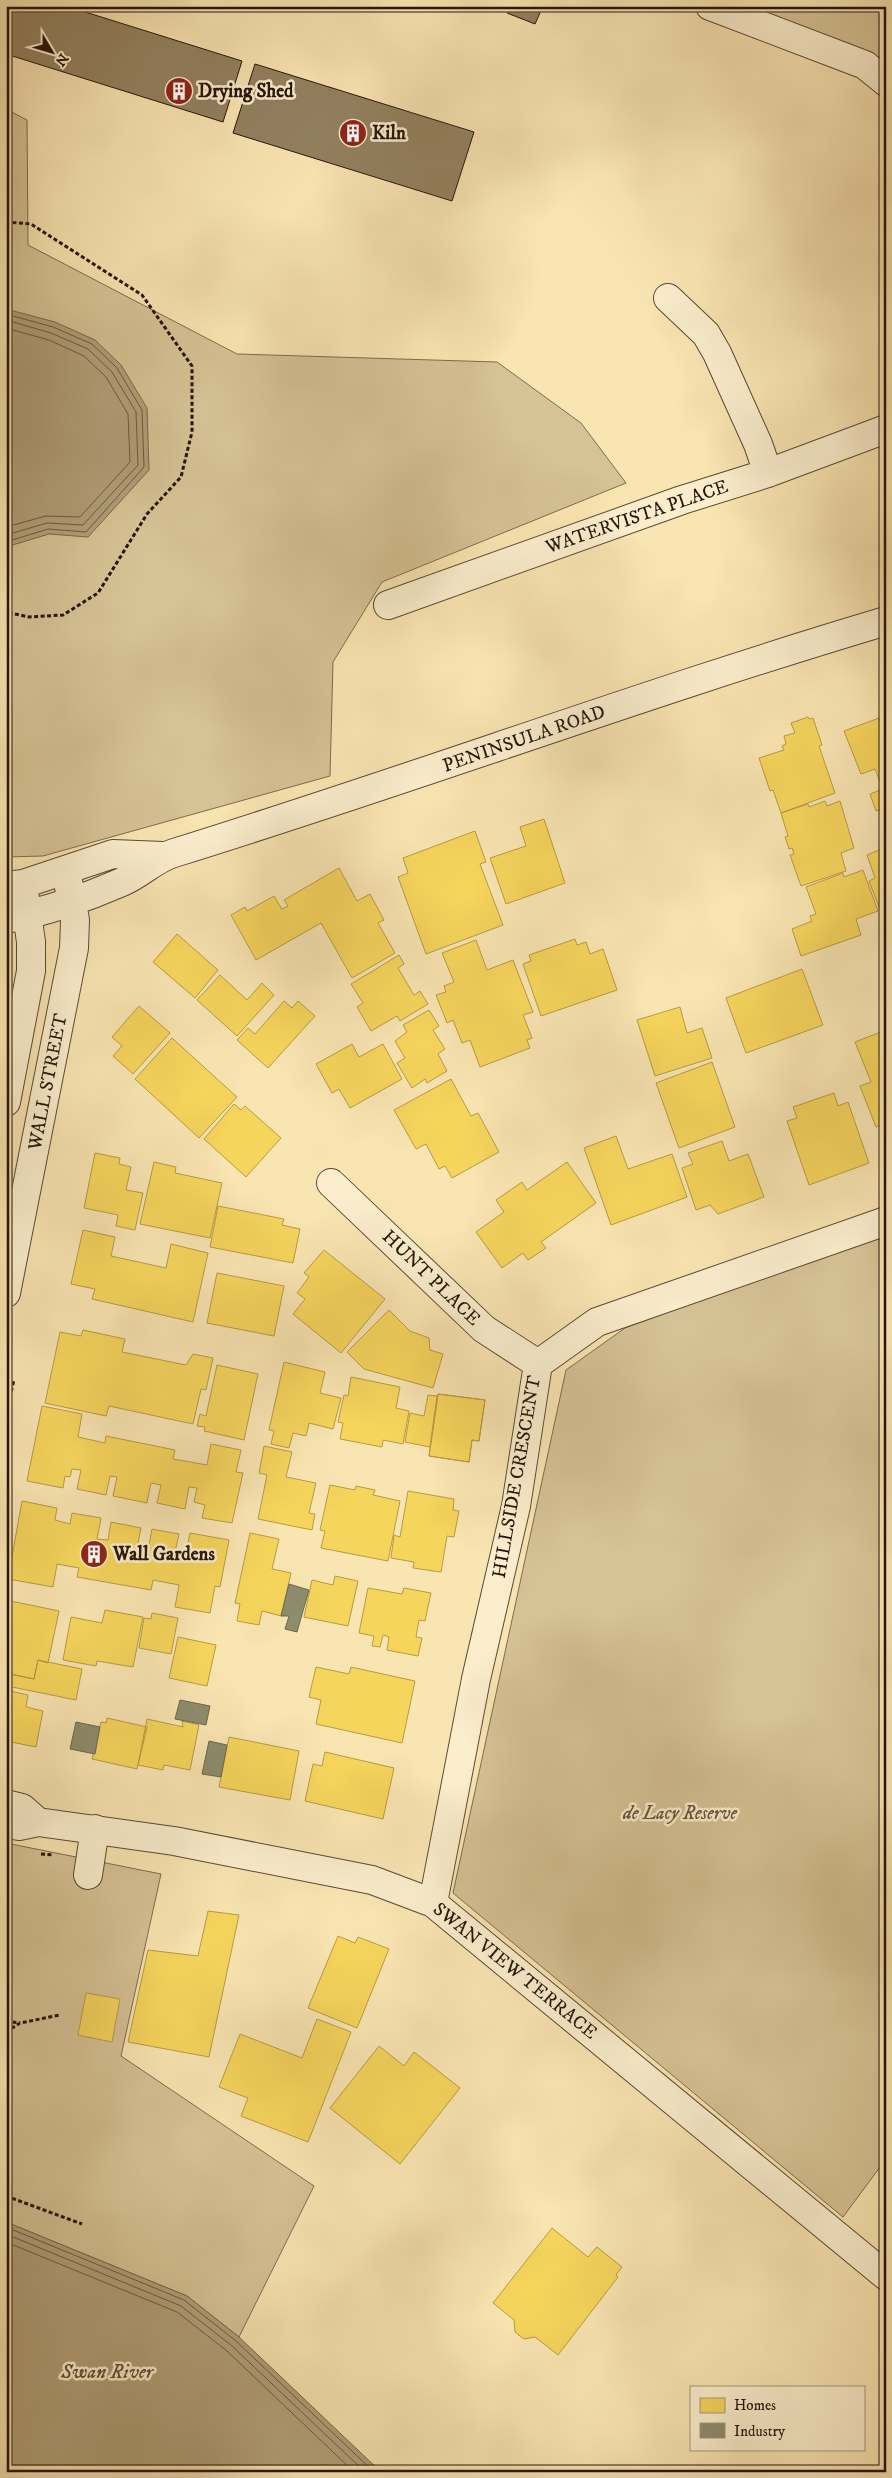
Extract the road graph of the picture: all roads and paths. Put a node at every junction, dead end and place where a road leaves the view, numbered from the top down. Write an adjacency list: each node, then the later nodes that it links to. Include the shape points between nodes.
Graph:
1 (710, 6): 2 (street, via 865,65)
2 (886, 82)
3 (6, 222): 8 (path, via 32,224 142,296 192,366 192,432 181,477 147,514 98,593 63,615 29,617)
4 (668, 298): 6 (street, via 706,334 717,353)
5 (886, 429): 6 (street, WATERVISTA PLACE)
6 (768, 473): 7 (street, WATERVISTA PLACE, via 682,500)
7 (388, 605)
8 (6, 612)
9 (886, 621): 10 (street, PENINSULA ROAD, via 795,648 322,807)
10 (163, 856): 11 (street, PENINSULA ROAD, via 113,854); 13 (street, PENINSULA ROAD, via 123,882)
11 (66, 870): 12 (street, PENINSULA ROAD); 13 (street, WALL STREET)
12 (14, 885): 14 (street, WALL STREET)
13 (72, 900): 14 (street, PENINSULA ROAD); 17 (street, WALL STREET, via 74,948)
14 (16, 918): 15 (street, WALL STREET, via 30,942 31,971)
15 (6, 1102)
16 (6, 1111): 17 (street)
17 (41, 1117): 20 (street, WALL STREET)
18 (331, 1183): 21 (street, HUNT PLACE, via 484,1329)
19 (886, 1221): 21 (street, HILLSIDE CRESCENT, via 597,1322)
20 (6, 1293)
21 (538, 1364): 29 (street, HILLSIDE CRESCENT, via 516,1506 476,1679)
22 (14, 1379): 23 (path)
23 (6, 1417)
24 (6, 1804): 25 (street, via 22,1808)
25 (38, 1822): 26 (street, SWAN VIEW TERRACE, via 19,1826); 27 (street, SWAN VIEW TERRACE)
26 (6, 1824)
27 (95, 1829): 28 (street); 29 (street, SWAN VIEW TERRACE, via 174,1841 372,1880)
28 (88, 1875)
29 (433, 1903): 36 (street, SWAN VIEW TERRACE)
30 (60, 2015): 32 (path)
31 (6, 2021): 32 (path)
32 (20, 2023): 33 (path)
33 (6, 2032)
34 (6, 2196): 35 (path)
35 (82, 2224)
36 (886, 2276)

